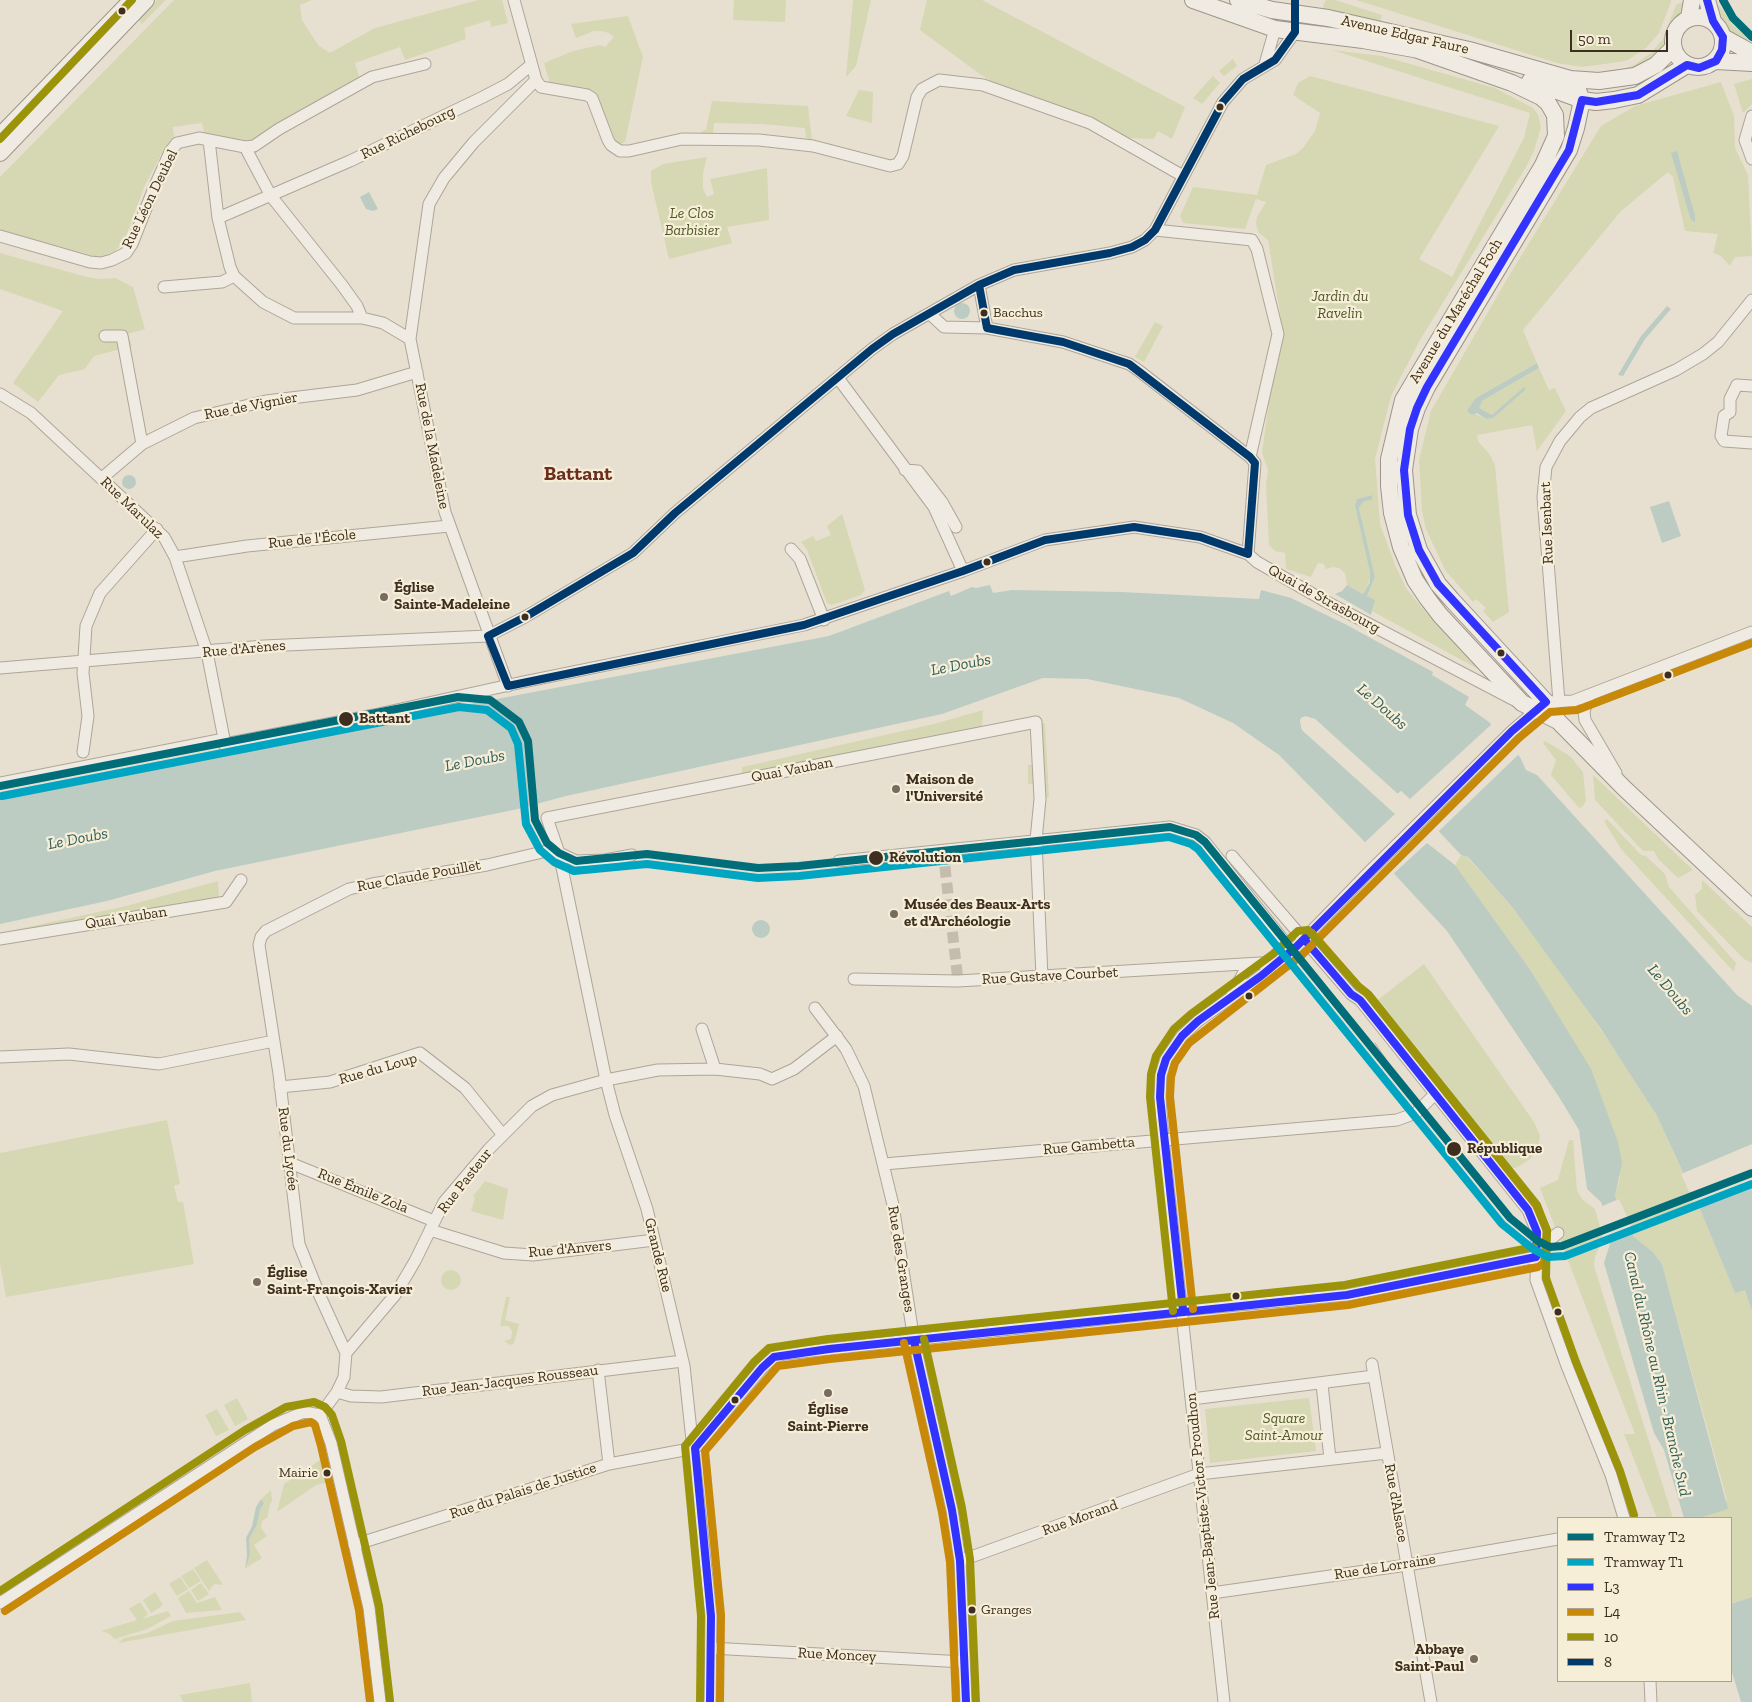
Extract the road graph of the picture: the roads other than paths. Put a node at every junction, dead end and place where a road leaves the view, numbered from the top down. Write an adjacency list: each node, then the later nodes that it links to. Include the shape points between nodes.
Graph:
1 (132, 0): 28 (main road)
2 (146, 0): 31 (main road)
3 (514, 0): 21 (street)
4 (1193, 0): 11 (main road, Avenue Edgar Faure)
5 (1238, 0): 8 (main road, Avenue Edgar Faure)
6 (1692, 0): 9 (main road)
7 (1707, 0): 10 (main road)
8 (1295, 7): 11 (main road); 12 (main road); 23 (main road, Avenue Edgar Faure)
9 (1689, 18): 10 (main road, via 1704,17); 14 (main road, via 1677,27)
10 (1712, 21): 13 (main road, via 1720,28)
11 (1276, 29): 12 (main road, Avenue Edgar Faure); 20 (street)
12 (1295, 32): 15 (main road, Avenue Edgar Faure); 20 (street, via 1275,60)
13 (1723, 37): 16 (main road); 17 (main road, via 1722,50)
14 (1673, 48): 22 (main road, via 1676,56); 23 (main road, Avenue Edgar Faure, via 1656,65 1635,76 1599,81)
15 (1415, 50): 25 (main road, Avenue Edgar Faure, via 1507,71); 26 (main road, Avenue Edgar Faure, via 1542,97)
16 (1752, 53)
17 (1716, 61): 18 (main road); 22 (main road, via 1699,68)
18 (1752, 63)
19 (424, 64): 30 (street, via 372,77 254,146)
20 (1265, 64): 33 (street, via 1234,88 1222,102)
21 (531, 65): 24 (street); 34 (street, Rue Richebourg, via 508,84 483,97)
22 (1687, 65): 25 (main road, via 1638,96)
23 (1570, 79): 25 (main road)
24 (536, 80): 33 (street, via 541,86 592,98 608,140 620,150 629,151 682,139 760,140 813,146 890,166 898,164 903,156 916,97 922,89 939,80 983,85 1090,123); 46 (street, Rue de la Madeleine, via 474,142 444,178 429,204)
25 (1585, 105): 71 (main road, via 1568,150 1427,387 1410,429 1404,470 1408,515 1427,566)
26 (1555, 115): 71 (main road, Avenue du Maréchal Foch, via 1556,136 1543,165 1403,400 1389,459 1389,486 1396,530 1416,580 1440,615)
27 (1752, 116): 32 (street, via 1744,140)
28 (0, 136)
29 (209, 140): 30 (street, Rue Léon Deubel); 35 (street); 37 (street, Rue Léon Deubel, via 199,138 177,143 170,152 132,244 120,257 101,263 90,262)
30 (244, 147): 34 (street)
31 (0, 153)
32 (1752, 159)
33 (1183, 176): 36 (street)
34 (271, 196): 35 (street, Rue Richebourg); 43 (street, via 342,285)
35 (218, 218): 38 (street)
36 (1155, 230): 39 (street, via 1132,247 1014,270); 53 (street, via 1252,240 1257,249 1278,334)
37 (0, 236)
38 (234, 276): 40 (street, via 222,282); 43 (street, via 263,302 294,318)
39 (979, 285): 42 (street); 44 (street)
40 (164, 287)
41 (1752, 300): 71 (street, Rue Isenbart, via 1718,342 1676,370 1591,408 1560,441 1546,467)
42 (930, 314): 44 (street, via 944,327); 48 (street, via 893,334)
43 (362, 318): 46 (street, via 383,323)
44 (988, 328): 53 (street, via 1069,343 1129,364)
45 (105, 336): 51 (street, via 122,336)
46 (410, 339): 47 (street, Rue de la Madeleine)
47 (417, 372): 51 (street, Rue de Vignier, via 357,390 266,401 194,418); 56 (street, Rue de la Madeleine, via 434,471)
48 (838, 378): 54 (street); 65 (street, via 675,513 633,553)
49 (1752, 386): 52 (street, via 1738,385 1730,398 1730,412 1724,416 1721,436 1724,441)
50 (0, 394): 55 (street, Rue Marulaz, via 31,413)
51 (142, 444): 55 (street, Rue de Vignier)
52 (1752, 444)
53 (1250, 457): 60 (street, via 1255,463)
54 (905, 470): 57 (street, via 918,470); 62 (street, via 934,507)
55 (102, 478): 58 (street, Rue Marulaz)
56 (450, 526): 61 (street, Rue de l'École, via 247,546); 65 (street, Rue de la Madeleine)
57 (956, 527)
58 (157, 529): 61 (street, Rue Marulaz); 67 (street, via 100,593 86,626)
59 (791, 549): 63 (street, via 800,559)
60 (1248, 554): 62 (street, Quai de Strasbourg, via 1200,537 1134,527 1045,540); 71 (street, Quai de Strasbourg, via 1325,602 1489,688)
61 (175, 557): 66 (street, Rue Marulaz)
62 (963, 571): 63 (street, Quai de Strasbourg)
63 (824, 620): 69 (street, Quai de Strasbourg)
64 (1752, 632): 70 (street)
65 (488, 636): 66 (street, Rue d'Arènes, via 264,646); 69 (street, Rue de la Madeleine)
66 (207, 652): 67 (street, Rue d'Arènes); 72 (street, Rue Marulaz)
67 (83, 662): 68 (street, Rue d'Arènes); 73 (street, via 88,716)
68 (0, 668)
69 (508, 686): 72 (street, Quai de Strasbourg)
70 (1589, 695): 71 (street, via 1573,701); 75 (street, via 1585,720)
71 (1541, 705): 75 (main road); 86 (street, Rue Jean-Baptiste-Victor Proudhon)
72 (225, 744): 74 (street, Quai de Strasbourg)
73 (83, 752)
74 (0, 783)
75 (1624, 788): 83 (main road)
76 (547, 818): 77 (street, Quai Vauban, via 1036,722 1040,799); 78 (street, Grande Rue)
77 (1036, 840): 81 (street); 87 (street, via 1170,827 1196,835); 90 (street)
78 (559, 853): 79 (street, via 576,861); 84 (street, Rue Claude Pouillet, via 547,851 348,889 266,931); 99 (street, Grande Rue)
79 (632, 855)
80 (1232, 856): 86 (street)
81 (839, 861)
82 (241, 880): 85 (street, Quai Vauban, via 226,902)
83 (1752, 908)
84 (261, 937): 96 (street, Rue du Lycée, via 259,945)
85 (0, 939)
86 (1304, 939): 87 (street, Rue Jean-Baptiste-Victor Proudhon); 101 (street, via 1351,994 1360,1000)
87 (1292, 950): 88 (street, Rue Jean-Baptiste-Victor Proudhon)
88 (1279, 962): 89 (street, Rue Gustave Courbet); 92 (street, Rue Jean-Baptiste-Victor Proudhon)
89 (1247, 966): 90 (street, Rue Gustave Courbet); 92 (street)
90 (1042, 977): 91 (street, Rue Gustave Courbet, via 958,981)
91 (854, 979)
92 (1231, 998): 103 (street, Rue Jean-Baptiste-Victor Proudhon, via 1182,1036 1166,1059 1160,1097)
93 (815, 1008): 95 (street, Rue des Granges)
94 (702, 1028): 98 (street)
95 (836, 1036): 98 (street, Rue Pasteur, via 794,1069 772,1080 760,1074); 105 (street, Rue des Granges, via 864,1086)
96 (274, 1041): 97 (street, via 159,1064 69,1054); 100 (street, Rue du Lycée)
97 (0, 1057)
98 (715, 1069): 99 (street, Rue Pasteur, via 658,1070)
99 (606, 1080): 102 (street, Rue Pasteur, via 552,1095 526,1111); 108 (street, Grande Rue)
100 (280, 1087): 102 (street, Rue du Loup, via 330,1082 420,1053 464,1088); 104 (street, Rue du Lycée)
101 (1435, 1094): 103 (street, Rue Gambetta, via 1416,1112 1398,1120); 109 (street, via 1528,1210 1537,1232)
102 (503, 1135): 106 (street, Rue Pasteur, via 444,1202)
103 (1163, 1140): 105 (street, Rue Gambetta); 110 (street, Rue Jean-Baptiste-Victor Proudhon)
104 (290, 1163): 106 (street, Rue Émile Zola); 112 (street, Rue du Lycée, via 299,1244)
105 (884, 1164): 111 (street, Rue des Granges, via 901,1245)
106 (432, 1226): 108 (street, Rue d'Anvers, via 504,1253 533,1255); 112 (street, Rue Pasteur, via 395,1295)
107 (1558, 1233): 109 (street)
108 (654, 1240): 113 (street, Grande Rue)
109 (1536, 1257): 110 (street, via 1347,1295); 126 (street, via 1538,1284 1611,1475)
110 (1183, 1310): 111 (street); 119 (street, Rue Jean-Baptiste-Victor Proudhon)
111 (914, 1341): 121 (street, via 774,1357); 129 (street, Rue des Granges)
112 (346, 1353): 118 (street, via 344,1377)
113 (683, 1361): 115 (street, Rue Jean-Jacques Rousseau); 121 (street, Grande Rue)
114 (1372, 1364): 116 (street, Rue d'Alsace)
115 (598, 1370): 118 (street, Rue Jean-Jacques Rousseau, via 381,1397); 124 (street)
116 (1374, 1376): 117 (street); 122 (street, Rue d'Alsace)
117 (1322, 1384): 119 (street); 123 (street)
118 (337, 1392): 120 (street)
119 (1192, 1399): 125 (street, Rue Jean-Baptiste-Victor Proudhon)
120 (320, 1415): 128 (street, via 331,1443); 132 (street, via 304,1412 273,1425 36,1580)
121 (695, 1448): 124 (street, Rue du Palais de Justice); 134 (street, Grande Rue, via 711,1616)
122 (1387, 1453): 123 (street, Rue Morand); 130 (street, Rue d'Alsace)
123 (1330, 1459): 125 (street, Rue Morand)
124 (610, 1464): 128 (street, Rue du Palais de Justice)
125 (1200, 1474): 129 (street, Rue Morand); 131 (street, Rue Jean-Baptiste-Victor Proudhon)
126 (1624, 1517)
127 (1557, 1539): 130 (street, Rue de Lorraine)
128 (354, 1545): 137 (street, via 373,1633)
129 (960, 1561): 135 (street, Rue des Granges)
130 (1407, 1565): 131 (street, Rue de Lorraine); 141 (street, Rue d'Alsace)
131 (1212, 1593): 140 (street, Rue Jean-Baptiste-Victor Proudhon)
132 (6, 1596): 133 (street)
133 (0, 1603)
134 (711, 1648): 135 (street, Rue Moncey); 138 (street, Grande Rue)
135 (964, 1662): 139 (street, Rue des Granges)
136 (1650, 1682): 142 (street)
137 (380, 1702)
138 (710, 1702)
139 (966, 1702)
140 (1224, 1702)
141 (1431, 1702)
142 (1651, 1702)

